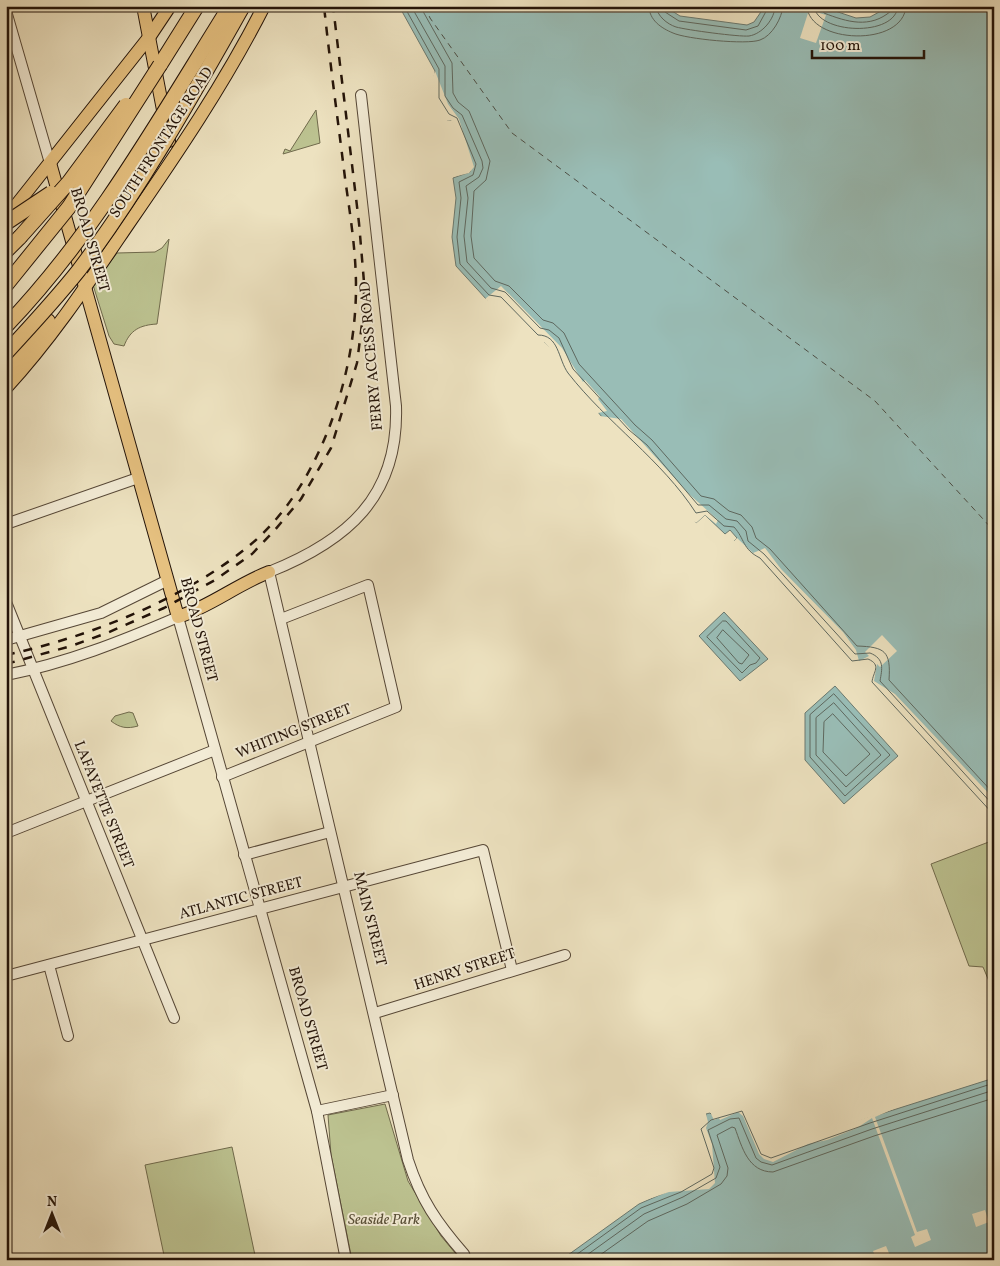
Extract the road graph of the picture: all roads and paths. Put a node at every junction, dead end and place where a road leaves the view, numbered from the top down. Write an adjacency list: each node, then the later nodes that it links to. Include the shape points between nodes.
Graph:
1 (143, 6): 8 (main road)
2 (170, 6): 8 (main road)
3 (197, 6): 9 (highway)
4 (230, 6): 20 (highway, bridge, via 90,226)
5 (243, 6): 16 (highway, bridge, via 164,143)
6 (264, 6): 12 (main road, SOUTH FRONTAGE ROAD)
7 (6, 11): 13 (street, BROAD STREET)
8 (150, 36): 12 (main road); 13 (main road)
9 (160, 65): 11 (highway, bridge, via 119,113); 18 (highway, bridge, via 69,207)
10 (361, 95): 26 (street, FERRY ACCESS ROAD, via 396,406 394,449 379,486 360,518 322,547)
11 (90, 154): 15 (highway, bridge, via 48,196); 17 (highway, bridge, via 58,195)
12 (172, 160): 19 (main road, SOUTH FRONTAGE ROAD)
13 (50, 163): 14 (main road); 19 (main road, BROAD STREET)
14 (6, 218)
15 (6, 223)
16 (103, 236): 21 (highway, bridge, via 66,286); 22 (highway, bridge, via 48,321)
17 (6, 251)
18 (6, 285)
19 (85, 288): 23 (main road, SOUTH FRONTAGE ROAD, via 50,338); 24 (main road, BROAD STREET)
20 (6, 326)
21 (6, 353)
22 (6, 370)
23 (6, 388)
24 (138, 478): 25 (street); 27 (main road, BROAD STREET)
25 (6, 524)
26 (269, 572): 29 (main road, FERRY ACCESS ROAD, via 240,584 205,607); 30 (street, MAIN STREET)
27 (168, 580): 29 (main road, BROAD STREET); 31 (street, via 100,613)
28 (6, 602): 31 (street, LAFAYETTE STREET)
29 (178, 616): 33 (street, via 101,650); 36 (street, BROAD STREET)
30 (281, 618): 35 (street, MAIN STREET); 35 (street, WHITING STREET, via 368,585 396,707)
31 (20, 637): 32 (street); 33 (street, LAFAYETTE STREET)
32 (6, 640)
33 (33, 670): 34 (street); 38 (street, LAFAYETTE STREET)
34 (6, 675)
35 (309, 742): 37 (street, WHITING STREET); 39 (street, MAIN STREET)
36 (215, 750): 37 (street, BROAD STREET); 38 (street)
37 (222, 777): 41 (street, BROAD STREET)
38 (86, 801): 40 (street); 44 (street, LAFAYETTE STREET)
39 (330, 832): 41 (street); 42 (street, MAIN STREET)
40 (6, 833)
41 (244, 855): 43 (street, BROAD STREET)
42 (344, 887): 43 (street, ATLANTIC STREET); 47 (street, ATLANTIC STREET, via 483,850); 49 (street, MAIN STREET)
43 (259, 910): 44 (street, ATLANTIC STREET); 53 (street, BROAD STREET)
44 (141, 941): 46 (street, ATLANTIC STREET); 50 (street, LAFAYETTE STREET)
45 (566, 955): 47 (street, HENRY STREET)
46 (49, 965): 48 (street, ATLANTIC STREET); 51 (street)
47 (512, 970): 49 (street, HENRY STREET)
48 (6, 976)
49 (375, 1013): 52 (street, MAIN STREET)
50 (174, 1018)
51 (68, 1036)
52 (393, 1095): 53 (street); 55 (street, MAIN STREET, via 408,1160 421,1195)
53 (317, 1111): 54 (street, BROAD STREET)
54 (346, 1260)
55 (466, 1260)

